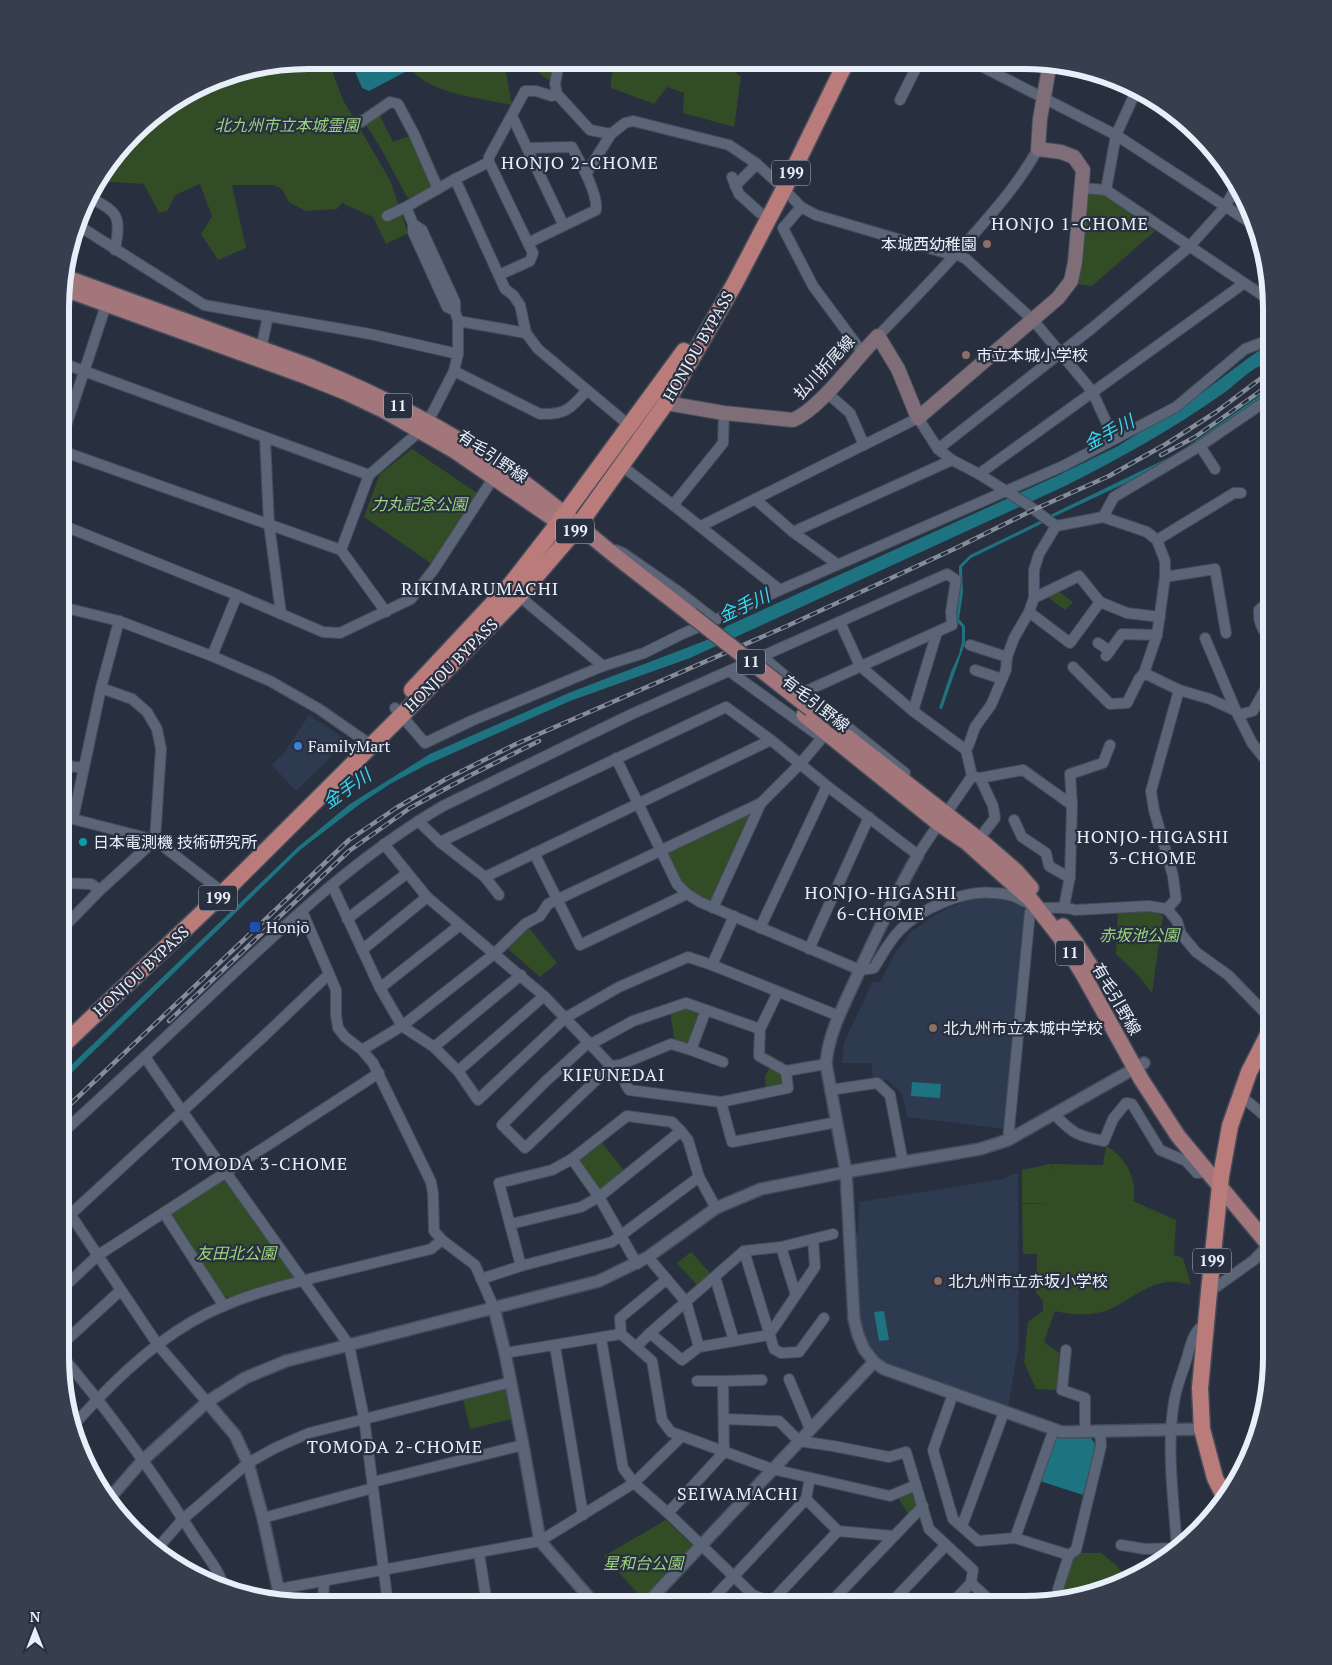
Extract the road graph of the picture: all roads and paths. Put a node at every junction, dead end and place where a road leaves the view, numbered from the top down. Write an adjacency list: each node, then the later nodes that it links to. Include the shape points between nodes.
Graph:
1 (558, 69): 7 (street, via 555,84)
2 (833, 69): 21 (highway, HONJOU BYPASS / 199)
3 (842, 69): 21 (highway, HONJOU BYPASS / 199)
4 (916, 69): 10 (street)
5 (986, 69): 9 (street)
6 (1049, 70): 9 (main road)
7 (558, 94): 11 (street, via 552,96 536,90 525,91); 13 (street, via 590,130)
8 (1134, 95): 14 (street)
9 (1044, 99): 14 (street); 16 (main road)
10 (900, 100)
11 (512, 116): 15 (street); 17 (street)
12 (361, 122): 23 (street, via 390,102 398,104)
13 (611, 134): 18 (street, via 625,123 634,121 729,145); 19 (street)
14 (1116, 135): 24 (street); 29 (street)
15 (527, 148): 19 (street, via 572,146); 33 (street)
16 (1038, 149): 22 (main road, via 1074,156 1083,170); 38 (street, via 1003,202)
17 (489, 162): 20 (street); 35 (street)
18 (757, 164): 21 (street); 30 (street, via 734,182 740,194)
19 (586, 174): 33 (street, via 597,204 596,210)
20 (455, 179): 23 (street); 39 (street)
21 (779, 185): 28 (street); 30 (highway, HONJOU BYPASS / 199); 61 (highway, HONJOU BYPASS / 199, via 735,283)
22 (1082, 188): 24 (street); 47 (main road, via 1071,281 1058,298)
23 (438, 189): 27 (street)
24 (1106, 190): 36 (street)
25 (1233, 192): 29 (street)
26 (94, 200): 37 (street, via 111,209 117,219)
27 (406, 207): 31 (street); 46 (street, via 413,232 447,307)
28 (800, 207): 38 (street, via 816,215); 51 (street, via 783,228 813,286)
29 (1225, 207): 32 (street); 36 (street)
30 (760, 213): 67 (highway, HONJOU BYPASS / 199, via 728,280 685,350)
31 (387, 216)
32 (1247, 221)
33 (564, 224): 35 (street)
34 (82, 228): 37 (street)
35 (528, 243): 39 (street, via 532,253 530,260)
36 (1189, 247): 41 (street); 54 (street)
37 (115, 250): 45 (street, via 204,305)
38 (956, 254): 47 (street, via 966,259); 49 (street)
39 (500, 275): 48 (street, via 505,289 520,305)
40 (70, 280): 44 (main road, 有毛引野線 / 11)
41 (1243, 284): 43 (street); 59 (street)
42 (69, 290): 44 (main road, 有毛引野線 / 11)
43 (1263, 296)
44 (108, 299): 52 (main road, 有毛引野線 / 11); 57 (street)
45 (268, 316): 52 (street); 53 (street)
46 (457, 316): 48 (street); 53 (street)
47 (1033, 320): 54 (street); 65 (main road)
48 (526, 333): 58 (street, via 538,350)
49 (878, 336): 51 (main road, 払川折尾線); 65 (main road, 払川折尾線, via 898,369)
50 (1263, 342): 69 (street, via 1245,350 1176,407)
51 (862, 352): 60 (main road, 払川折尾線)
52 (260, 353): 66 (main road, 有毛引野線 / 11)
53 (458, 354): 56 (street)
54 (1060, 354): 59 (street); 72 (street)
55 (69, 366): 57 (street)
56 (454, 370): 58 (street, via 540,414 563,412); 66 (street)
57 (85, 372): 64 (street); 68 (street)
58 (587, 390): 67 (street)
59 (1092, 391): 69 (street); 77 (street)
60 (827, 393): 63 (main road, 払川折尾線, via 803,416 793,420); 70 (street, via 850,413)
61 (666, 402): 63 (main road, 払川折尾線); 75 (highway, HONJOU BYPASS / 199)
62 (1263, 403): 71 (street)
63 (724, 413): 83 (street, via 723,443)
64 (69, 418)
65 (918, 418): 70 (street); 72 (street)
66 (424, 426): 78 (street); 79 (main road, 有毛引野線 / 11); 85 (main road, 有毛引野線 / 11, via 503,468)
67 (630, 426): 85 (highway, HONJOU BYPASS / 199)
68 (265, 438): 78 (street); 86 (street)
69 (1114, 439): 80 (street)
70 (864, 445): 82 (street)
71 (1200, 446): 76 (street); 84 (street, via 1114,497)
72 (938, 449): 74 (street)
73 (69, 453): 86 (street)
74 (952, 460): 77 (street); 91 (street)
75 (622, 466): 83 (street); 90 (highway, HONJOU BYPASS / 199)
76 (1215, 469)
77 (979, 474): 80 (street)
78 (369, 475): 94 (street)
79 (494, 478): 85 (main road, 有毛引野線 / 11); 104 (street, via 411,599)
80 (1009, 493): 88 (street); 95 (street)
81 (1241, 493): 92 (street, via 1234,493)
82 (755, 500): 87 (street); 91 (street)
83 (674, 504): 87 (street)
84 (1103, 516): 88 (street); 92 (street, via 1146,532)
85 (562, 518): 90 (main road, 有毛引野線 / 11); 134 (highway, HONJOU BYPASS / 199, via 511,584)
86 (269, 524): 94 (street); 106 (street)
87 (701, 526): 97 (street)
88 (1056, 526): 100 (street, via 1039,554 1034,570)
89 (69, 528): 98 (street)
90 (576, 529): 93 (main road, 有毛引野線 / 11); 99 (highway, HONJOU BYPASS / 199); 108 (main road, 有毛引野線 / 11)
91 (793, 532): 95 (street)
92 (1157, 540): 96 (street, via 1165,561)
93 (601, 544): 108 (main road, 有毛引野線 / 11); 109 (street, via 623,553)
94 (341, 550): 104 (street)
95 (837, 564): 97 (street)
96 (1165, 578): 107 (street); 114 (street, via 1214,569)
97 (780, 590): 109 (street)
98 (237, 595): 106 (street); 119 (street)
99 (520, 596): 122 (street); 134 (highway, HONJOU BYPASS / 199)
100 (1034, 598): 101 (street, via 1079,576); 105 (street)
101 (1100, 602): 105 (street, via 1070,643); 107 (street, via 1127,614)
102 (1263, 606): 112 (street, via 1258,619)
103 (69, 609): 110 (street)
104 (386, 612): 106 (street, via 340,633 323,632)
105 (1029, 612): 121 (street)
106 (281, 614)
107 (1160, 617): 115 (street)
108 (688, 619): 135 (main road, 有毛引野線 / 11)
109 (716, 620): 122 (street, via 644,654)
110 (118, 621): 119 (street); 129 (street)
111 (840, 622): 113 (street, via 947,574 956,580 952,625); 120 (street); 123 (street)
112 (1263, 628)
113 (937, 632): 123 (street); 133 (street)
114 (1226, 633)
115 (1157, 635): 117 (street, via 1122,634 1108,653); 127 (street)
116 (1205, 638): 136 (street)
117 (1098, 643)
118 (970, 645): 121 (street)
119 (212, 656): 139 (street, via 291,692)
120 (762, 656): 126 (street); 131 (street)
121 (1007, 657): 128 (street)
122 (603, 666): 134 (street, via 425,743)
123 (860, 666): 131 (street); 133 (street)
124 (1073, 668): 127 (street, via 1110,704 1127,703)
125 (975, 670): 128 (street)
126 (729, 671): 137 (street); 156 (street, via 632,714)
127 (1144, 673): 130 (street)
128 (1002, 679): 141 (street)
129 (101, 688): 146 (street); 159 (street, via 132,699 147,712 157,729 161,749)
130 (1179, 690): 136 (street, via 1210,699); 179 (street, via 1151,791 1173,876 1176,899)
131 (804, 692): 153 (street, via 935,797)
132 (1263, 693): 136 (street, via 1252,711)
133 (914, 711): 141 (street)
134 (398, 712): 139 (highway, HONJOU BYPASS / 199)
135 (808, 712): 137 (main road, 有毛引野線 / 11); 153 (main road, 有毛引野線 / 11)
136 (1237, 712): 142 (street, via 1252,743)
137 (824, 735): 144 (street); 153 (main road, 有毛引野線 / 11)
138 (771, 740): 143 (street, via 726,707); 144 (street); 150 (street)
139 (367, 742): 171 (highway, HONJOU BYPASS / 199)
140 (1110, 746): 151 (street, via 1103,764 1070,774)
141 (966, 750): 147 (street)
142 (1263, 757)
143 (616, 758): 150 (street); 160 (street)
144 (800, 764): 148 (street); 149 (street)
145 (69, 766): 146 (street)
146 (84, 768): 155 (street)
147 (976, 777): 151 (street, via 1023,770); 153 (street); 158 (street, via 993,806 995,818)
148 (827, 786): 152 (street); 185 (street)
149 (762, 803): 162 (street); 178 (street)
150 (638, 804): 162 (street); 163 (street)
151 (1072, 805): 167 (street)
152 (869, 817): 164 (street); 186 (street)
153 (943, 818): 158 (main road, 有毛引野線 / 11); 164 (street); 176 (main road, 有毛引野線 / 11)
154 (69, 819): 155 (street)
155 (73, 819): 159 (street)
156 (418, 820): 160 (street); 161 (street)
157 (1014, 820): 167 (street, via 1022,837 1046,853 1049,866)
158 (979, 839): 176 (main road, 有毛引野線 / 11, via 1016,871)
159 (156, 840): 170 (street); 171 (street)
160 (440, 842): 166 (street)
161 (384, 844): 165 (street); 169 (street)
162 (661, 850): 172 (street, via 677,884); 175 (street)
163 (534, 853): 166 (street); 175 (street)
164 (918, 855): 190 (street)
165 (406, 874): 174 (street); 182 (street)
166 (485, 877): 173 (street)
167 (1070, 878): 177 (street)
168 (69, 883): 170 (street, via 91,884)
169 (332, 885): 180 (street); 182 (street)
170 (100, 890): 183 (street)
171 (219, 891): 201 (highway, HONJOU BYPASS / 199); 203 (highway, HONJOU BYPASS / 199)
172 (687, 894): 175 (street, via 580,945); 178 (street)
173 (499, 895)
174 (427, 897): 184 (street); 187 (street)
175 (557, 900): 188 (street, via 548,904 540,916 525,924)
176 (1042, 907): 177 (street); 190 (street, via 1011,895 991,892 964,895 940,903 901,929 874,968); 213 (main road, 有毛引野線 / 11); 226 (street, via 1030,912)
177 (1064, 907): 179 (street, via 1075,910 1149,906)
178 (713, 908): 181 (street)
179 (1167, 909): 197 (street, via 1196,952 1228,975)
180 (302, 911): 191 (street); 209 (street)
181 (734, 916): 185 (street); 189 (street)
182 (347, 918): 187 (street)
183 (69, 922)
184 (460, 926): 188 (street); 193 (street)
185 (760, 928): 186 (street)
186 (809, 949): 190 (street)
187 (362, 950): 193 (street)
188 (494, 954): 192 (street); 200 (street)
189 (712, 965): 194 (street); 199 (street, via 688,957 619,988)
190 (860, 970): 198 (street)
191 (329, 974): 207 (street, via 336,990 338,1028); 220 (street)
192 (522, 975): 195 (street); 206 (street)
193 (380, 988): 200 (street)
194 (778, 992): 198 (street); 202 (street)
195 (544, 996): 199 (street); 214 (street)
196 (706, 1010): 202 (street); 204 (street, via 686,1003 633,1021); 208 (street)
197 (1263, 1011)
198 (839, 1016): 211 (street, via 827,1048)
199 (565, 1018): 204 (street); 214 (street, via 478,1100)
200 (402, 1026): 206 (street); 207 (street)
201 (69, 1028)
202 (760, 1029): 215 (street, via 759,1056)
203 (69, 1039)
204 (590, 1043): 212 (street); 212 (street, via 502,1125 525,1148)
205 (1263, 1043): 218 (highway, 199)
206 (434, 1047): 214 (street)
207 (362, 1050): 216 (street)
208 (691, 1050): 210 (street); 212 (street, via 671,1044)
209 (145, 1057): 220 (street); 224 (street)
210 (723, 1062)
211 (826, 1064): 215 (street); 217 (street)
212 (615, 1065): 219 (street, via 630,1090)
213 (1140, 1065): 221 (street); 232 (main road, 有毛引野線 / 11)
214 (458, 1071)
215 (786, 1071): 219 (street, via 788,1088)
216 (379, 1073): 229 (street); 243 (street, via 431,1182 434,1231)
217 (830, 1090): 223 (street); 228 (street, via 877,1083 890,1095)
218 (1240, 1094): 222 (street); 232 (highway, 199)
219 (721, 1102): 223 (street, via 732,1142)
220 (182, 1111): 229 (street); 237 (street)
221 (1054, 1114): 226 (street); 232 (street, via 1080,1136 1104,1141 1113,1120 1126,1103 1132,1104 1160,1150 1186,1161 1197,1173)
222 (1263, 1114)
223 (837, 1122): 230 (street)
224 (69, 1127)
225 (681, 1131): 227 (street, via 672,1122 626,1116); 231 (street, via 688,1140); 233 (street)
226 (1008, 1140): 228 (street, via 980,1149)
227 (572, 1159): 233 (street); 238 (street, via 552,1170 498,1183)
228 (903, 1163): 230 (street)
229 (226, 1172): 236 (street); 254 (street)
230 (846, 1172): 234 (street, via 761,1189); 277 (street, via 854,1319 861,1343)
231 (699, 1177): 234 (street); 241 (street)
232 (1216, 1178): 239 (main road, 有毛引野線 / 11); 257 (highway, 199)
233 (599, 1197): 238 (street, via 581,1207); 241 (street)
234 (716, 1208): 249 (street)
235 (69, 1212): 237 (street)
236 (164, 1213): 247 (street); 260 (street)
237 (71, 1215): 247 (street)
238 (511, 1224): 250 (street)
239 (1263, 1233)
240 (833, 1234): 242 (street)
241 (621, 1236): 249 (street); 250 (street, via 612,1242)
242 (812, 1239): 244 (street); 258 (street, via 815,1267)
243 (442, 1240): 252 (street, via 475,1265); 254 (street, via 431,1249)
244 (781, 1247): 246 (street); 258 (street)
245 (1263, 1250): 257 (street)
246 (744, 1251): 251 (street); 266 (street)
247 (97, 1256): 255 (street); 256 (street)
248 (653, 1263): 253 (street)
249 (637, 1264): 261 (street, via 599,1281)
250 (522, 1266): 252 (street)
251 (715, 1277): 259 (street); 269 (street)
252 (481, 1279): 261 (street)
253 (668, 1279): 259 (street); 265 (street, via 620,1318)
254 (303, 1280): 260 (street); 270 (street)
255 (69, 1282)
256 (121, 1290): 267 (street); 271 (street)
257 (1209, 1292): 263 (highway, 199)
258 (796, 1295): 266 (street)
259 (686, 1302): 264 (street); 274 (street)
260 (224, 1306): 271 (street, via 192,1321)
261 (494, 1308): 270 (street); 276 (street)
262 (824, 1318): 266 (street, via 799,1352 781,1353 774,1349)
263 (1206, 1322): 292 (street, via 1197,1328 1192,1342 1174,1400); 294 (highway, 199, via 1200,1388)
264 (650, 1333): 273 (street); 274 (street, via 682,1360)
265 (621, 1334): 268 (street); 273 (street)
266 (770, 1335): 269 (street)
267 (69, 1338)
268 (601, 1338): 272 (street); 305 (street, via 623,1468)
269 (734, 1341): 274 (street)
270 (349, 1344): 286 (street, via 286,1361 245,1378); 288 (street)
271 (158, 1345): 285 (street); 286 (street)
272 (555, 1346): 276 (street); 313 (street)
273 (636, 1347): 297 (street, via 652,1361 662,1420 671,1432)
274 (699, 1347)
275 (1066, 1350): 295 (street, via 1062,1390 1085,1398)
276 (505, 1354): 283 (street)
277 (874, 1362): 284 (street, via 884,1369); 291 (street)
278 (69, 1364): 285 (street)
279 (762, 1380): 282 (street)
280 (789, 1380): 291 (street)
281 (697, 1381): 282 (street)
282 (723, 1381): 289 (street)
283 (511, 1382): 288 (street); 299 (street)
284 (953, 1394): 287 (street); 316 (street, via 933,1450 952,1519)
285 (98, 1398): 290 (street); 301 (street)
286 (207, 1402): 301 (street); 302 (street, via 235,1435)
287 (1004, 1412): 293 (street); 316 (street)
288 (364, 1418): 302 (street, via 309,1433); 306 (street)
289 (724, 1419): 298 (street, via 779,1421); 300 (street)
290 (77, 1421)
291 (810, 1429): 298 (street)
292 (1171, 1429): 294 (street); 296 (street); 321 (street)
293 (1054, 1430): 295 (street); 319 (street)
294 (1202, 1430): 308 (highway, 199)
295 (1085, 1432): 296 (street)
296 (1100, 1432): 328 (street, via 1101,1446 1076,1550)
297 (681, 1437): 300 (street); 305 (street)
298 (799, 1441): 303 (street); 307 (street, via 889,1457 906,1452)
299 (524, 1445): 306 (street); 320 (street)
300 (724, 1452): 303 (street); 312 (street)
301 (142, 1461): 309 (street); 315 (street)
302 (248, 1463): 314 (street); 315 (street)
303 (772, 1469): 304 (street); 325 (street)
304 (810, 1478): 307 (street, via 890,1496); 310 (street)
305 (634, 1483): 312 (street); 313 (street)
306 (373, 1485): 314 (street); 329 (street)
307 (916, 1485): 311 (street)
308 (1222, 1492)
309 (112, 1495)
310 (806, 1499): 317 (street); 330 (street)
311 (923, 1506): 318 (street); 323 (street, via 929,1530)
312 (668, 1513): 325 (street)
313 (583, 1515): 320 (street)
314 (263, 1518): 334 (street)
315 (183, 1519): 322 (street); 331 (street)
316 (962, 1526): 319 (street, via 978,1541)
317 (838, 1531): 318 (street); 344 (street)
318 (893, 1536): 345 (street)
319 (1015, 1538): 328 (street)
320 (540, 1541): 327 (street); 340 (street)
321 (1177, 1542)
322 (160, 1545)
323 (946, 1545): 333 (street, via 973,1570); 346 (street)
324 (1121, 1545): 326 (street)
325 (702, 1546): 330 (street); 341 (street)
326 (1167, 1549)
327 (479, 1553): 329 (street); 339 (street)
328 (1069, 1555): 335 (street)
329 (384, 1571): 332 (street); 338 (street)
330 (733, 1577): 342 (street); 343 (street)
331 (221, 1580)
332 (324, 1581): 334 (street); 337 (street)
333 (971, 1583): 347 (street); 348 (street)
334 (279, 1589): 336 (street)
335 (1058, 1589)
336 (280, 1594)
337 (323, 1596)
338 (387, 1596)
339 (486, 1596)
340 (588, 1596)
341 (654, 1596)
342 (715, 1596)
343 (756, 1596)
344 (780, 1596)
345 (837, 1596)
346 (898, 1596)
347 (959, 1596)
348 (985, 1596)

